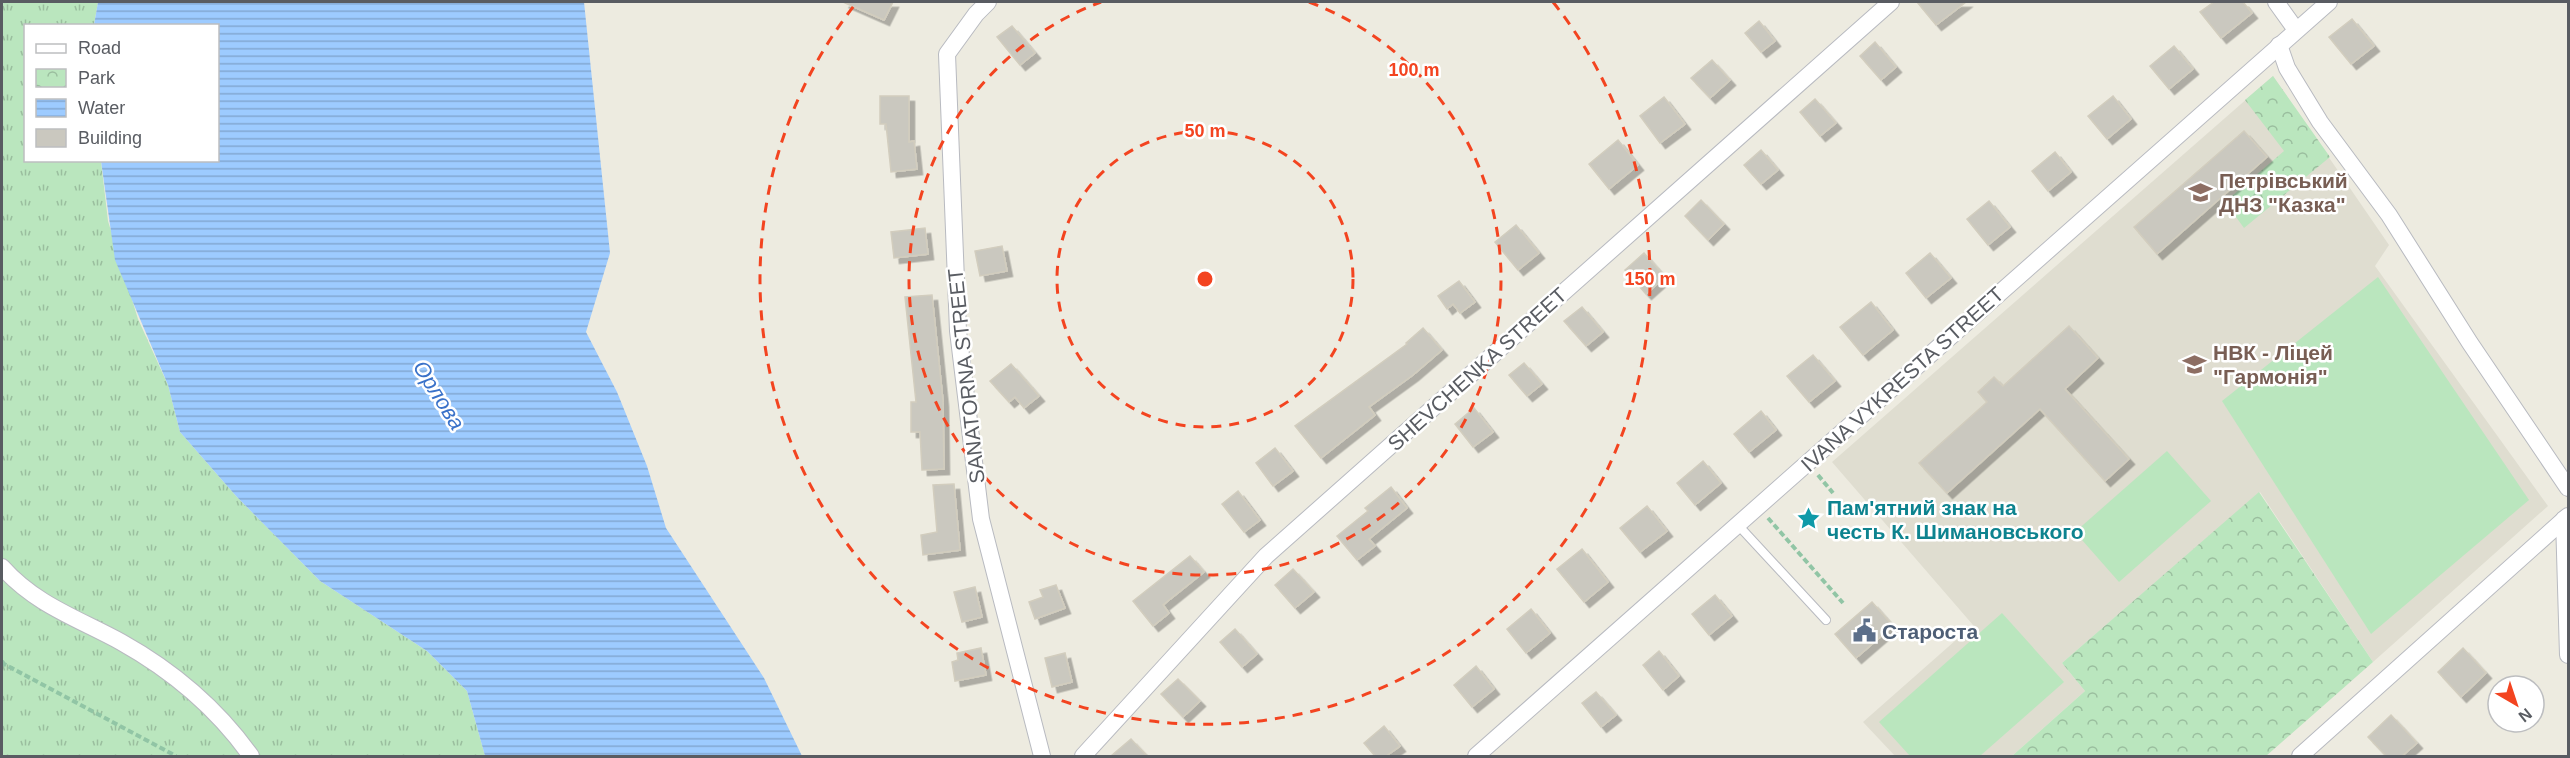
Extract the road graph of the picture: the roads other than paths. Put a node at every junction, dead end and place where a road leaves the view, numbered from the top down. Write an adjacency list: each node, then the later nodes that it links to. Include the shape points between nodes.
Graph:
1 (988, 2): 14 (street, SANATORNA STREET, via 947,54 958,331 981,519)
2 (1891, 2): 15 (street, SHEVCHENKA STREET, via 1266,556)
3 (2276, 2): 5 (street)
4 (2329, 2): 5 (street, IVANA VYKRESTA STREET)
5 (2296, 30): 6 (street, IVANA VYKRESTA STREET)
6 (2279, 45): 7 (street, via 2320,122 2389,215); 9 (street, IVANA VYKRESTA STREET)
7 (2568, 488)
8 (2566, 518): 12 (street); 17 (street)
9 (1738, 525): 11 (lane); 16 (street, IVANA VYKRESTA STREET)
10 (2, 567): 13 (street, via 18,586 64,616 165,668 206,702)
11 (1826, 620)
12 (2568, 656)
13 (251, 756)
14 (1042, 756)
15 (1083, 756)
16 (1476, 756)
17 (2300, 756)

